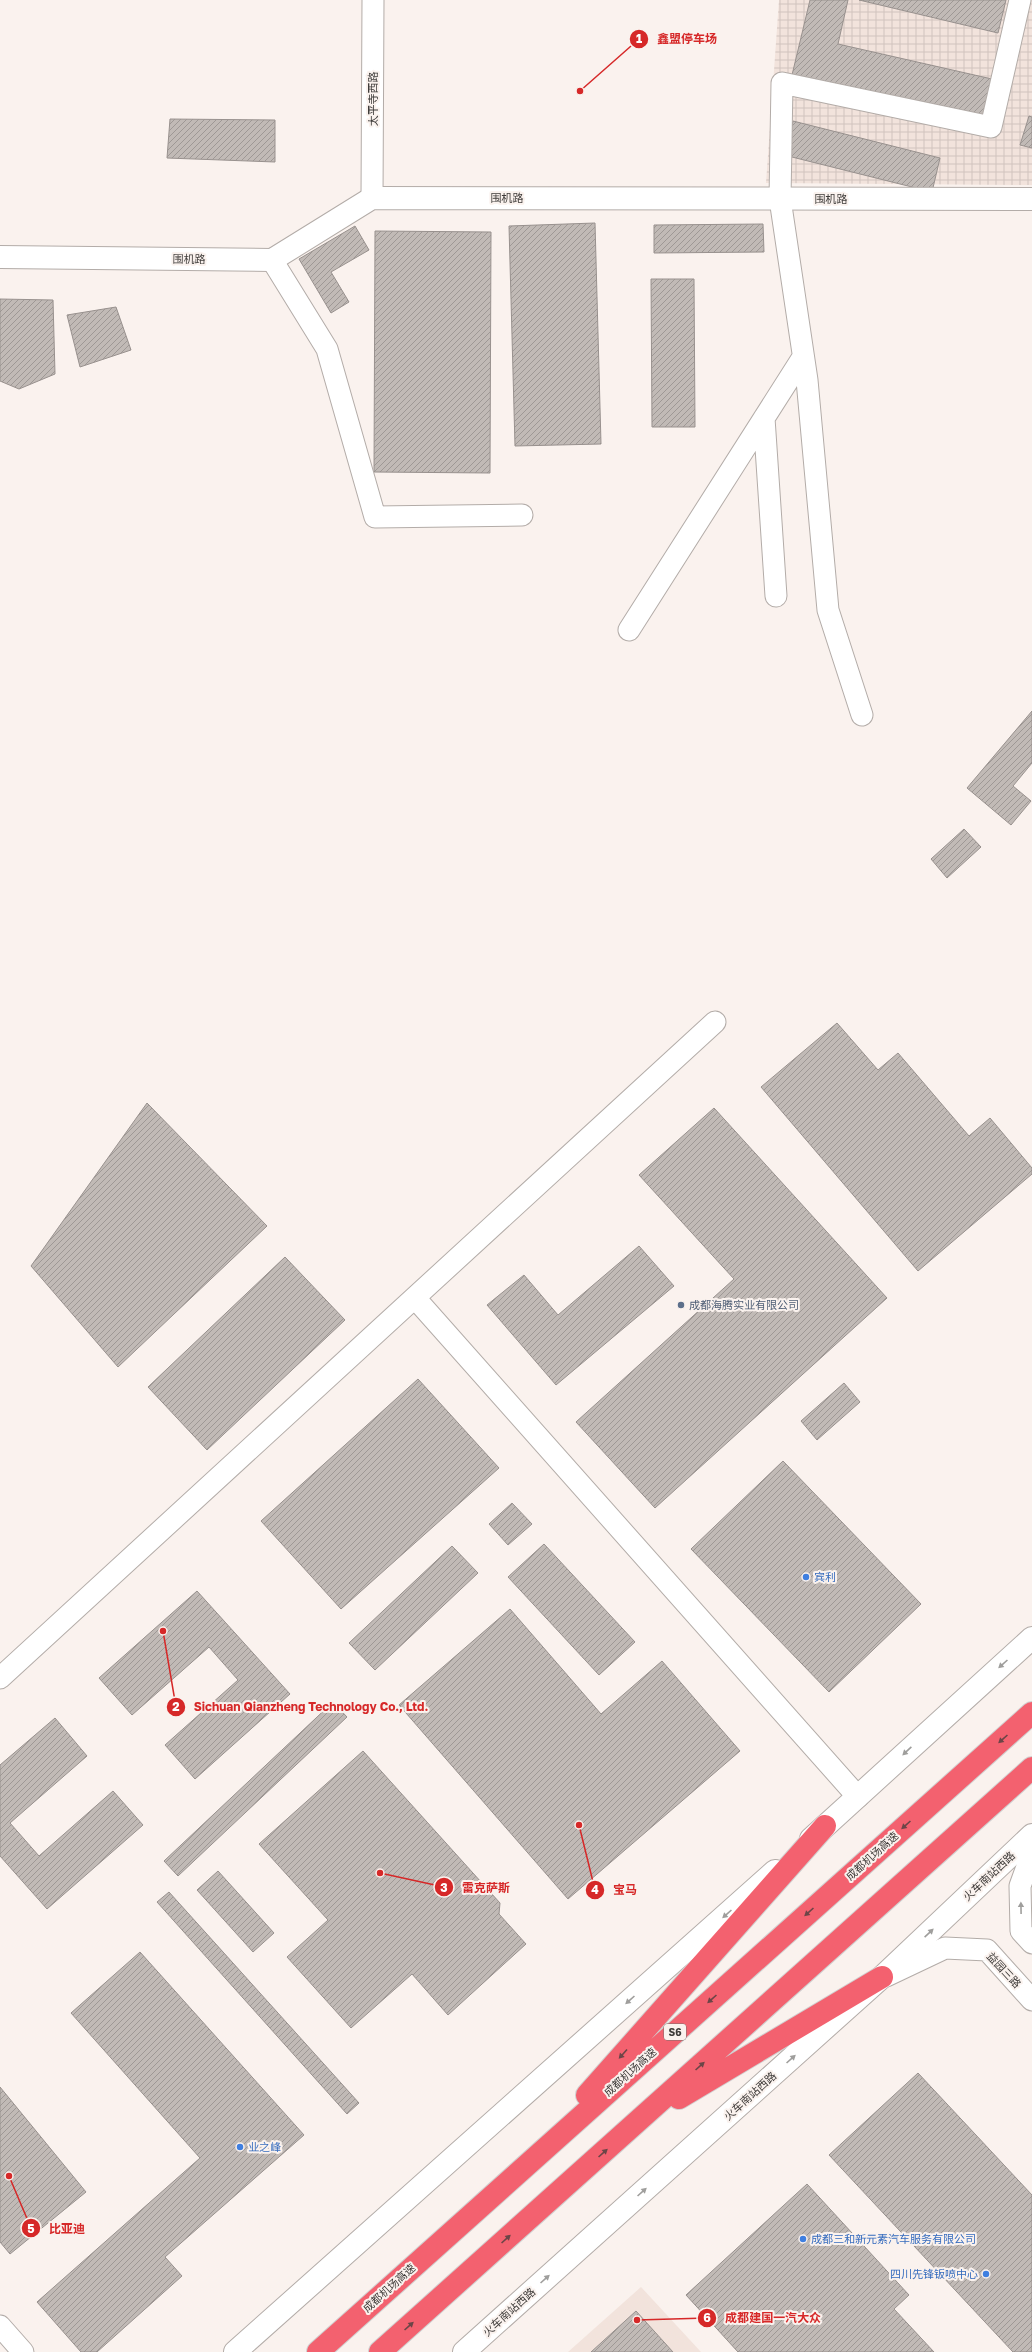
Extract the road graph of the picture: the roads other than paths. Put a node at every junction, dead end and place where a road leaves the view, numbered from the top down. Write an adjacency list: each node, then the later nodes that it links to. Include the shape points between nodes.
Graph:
1 (373, 0): 3 (street, 太平寺西路)
2 (1020, 0): 4 (street, via 991,127 782,84)
3 (372, 198): 4 (main road, 围机路); 7 (main road)
4 (780, 199): 5 (main road, 围机路); 8 (street)
5 (1032, 199)
6 (0, 257): 7 (main road, 围机路)
7 (272, 260): 10 (street, via 327,349 375,517)
8 (803, 357): 9 (street); 13 (street, via 828,610)
9 (764, 418): 11 (street); 12 (street)
10 (522, 515)
11 (776, 596)
12 (629, 630)
13 (862, 715)
14 (715, 1022): 15 (street)
15 (415, 1298): 17 (street); 20 (street)
16 (1032, 1638): 20 (main road, one-way to 20)
17 (0, 1678)
18 (1032, 1712): 28 (highway, 成都机场高速 / S6, one-way to 28)
19 (1032, 1768): 27 (highway, one-way to 19)
20 (858, 1797): 21 (main road)
21 (825, 1826): 28 (highway, one-way to 28); 31 (main road, one-way to 31)
22 (1032, 1835): 25 (main road, 火车南站西路, one-way to 22)
23 (1032, 1853): 24 (street, one-way to 23, via 1021,1931 1020,1886)
24 (1032, 1943)
25 (882, 1977): 26 (street, 益园三路, via 945,1948 986,1950); 27 (highway); 34 (main road, 火车南站西路, one-way to 25)
26 (1032, 2000)
27 (638, 2122): 33 (highway, one-way to 27)
28 (517, 2174): 32 (highway, 成都机场高速 / S6)
29 (0, 2326): 30 (street)
30 (23, 2352)
31 (235, 2352)
32 (318, 2352)
33 (380, 2352)
34 (464, 2352)

